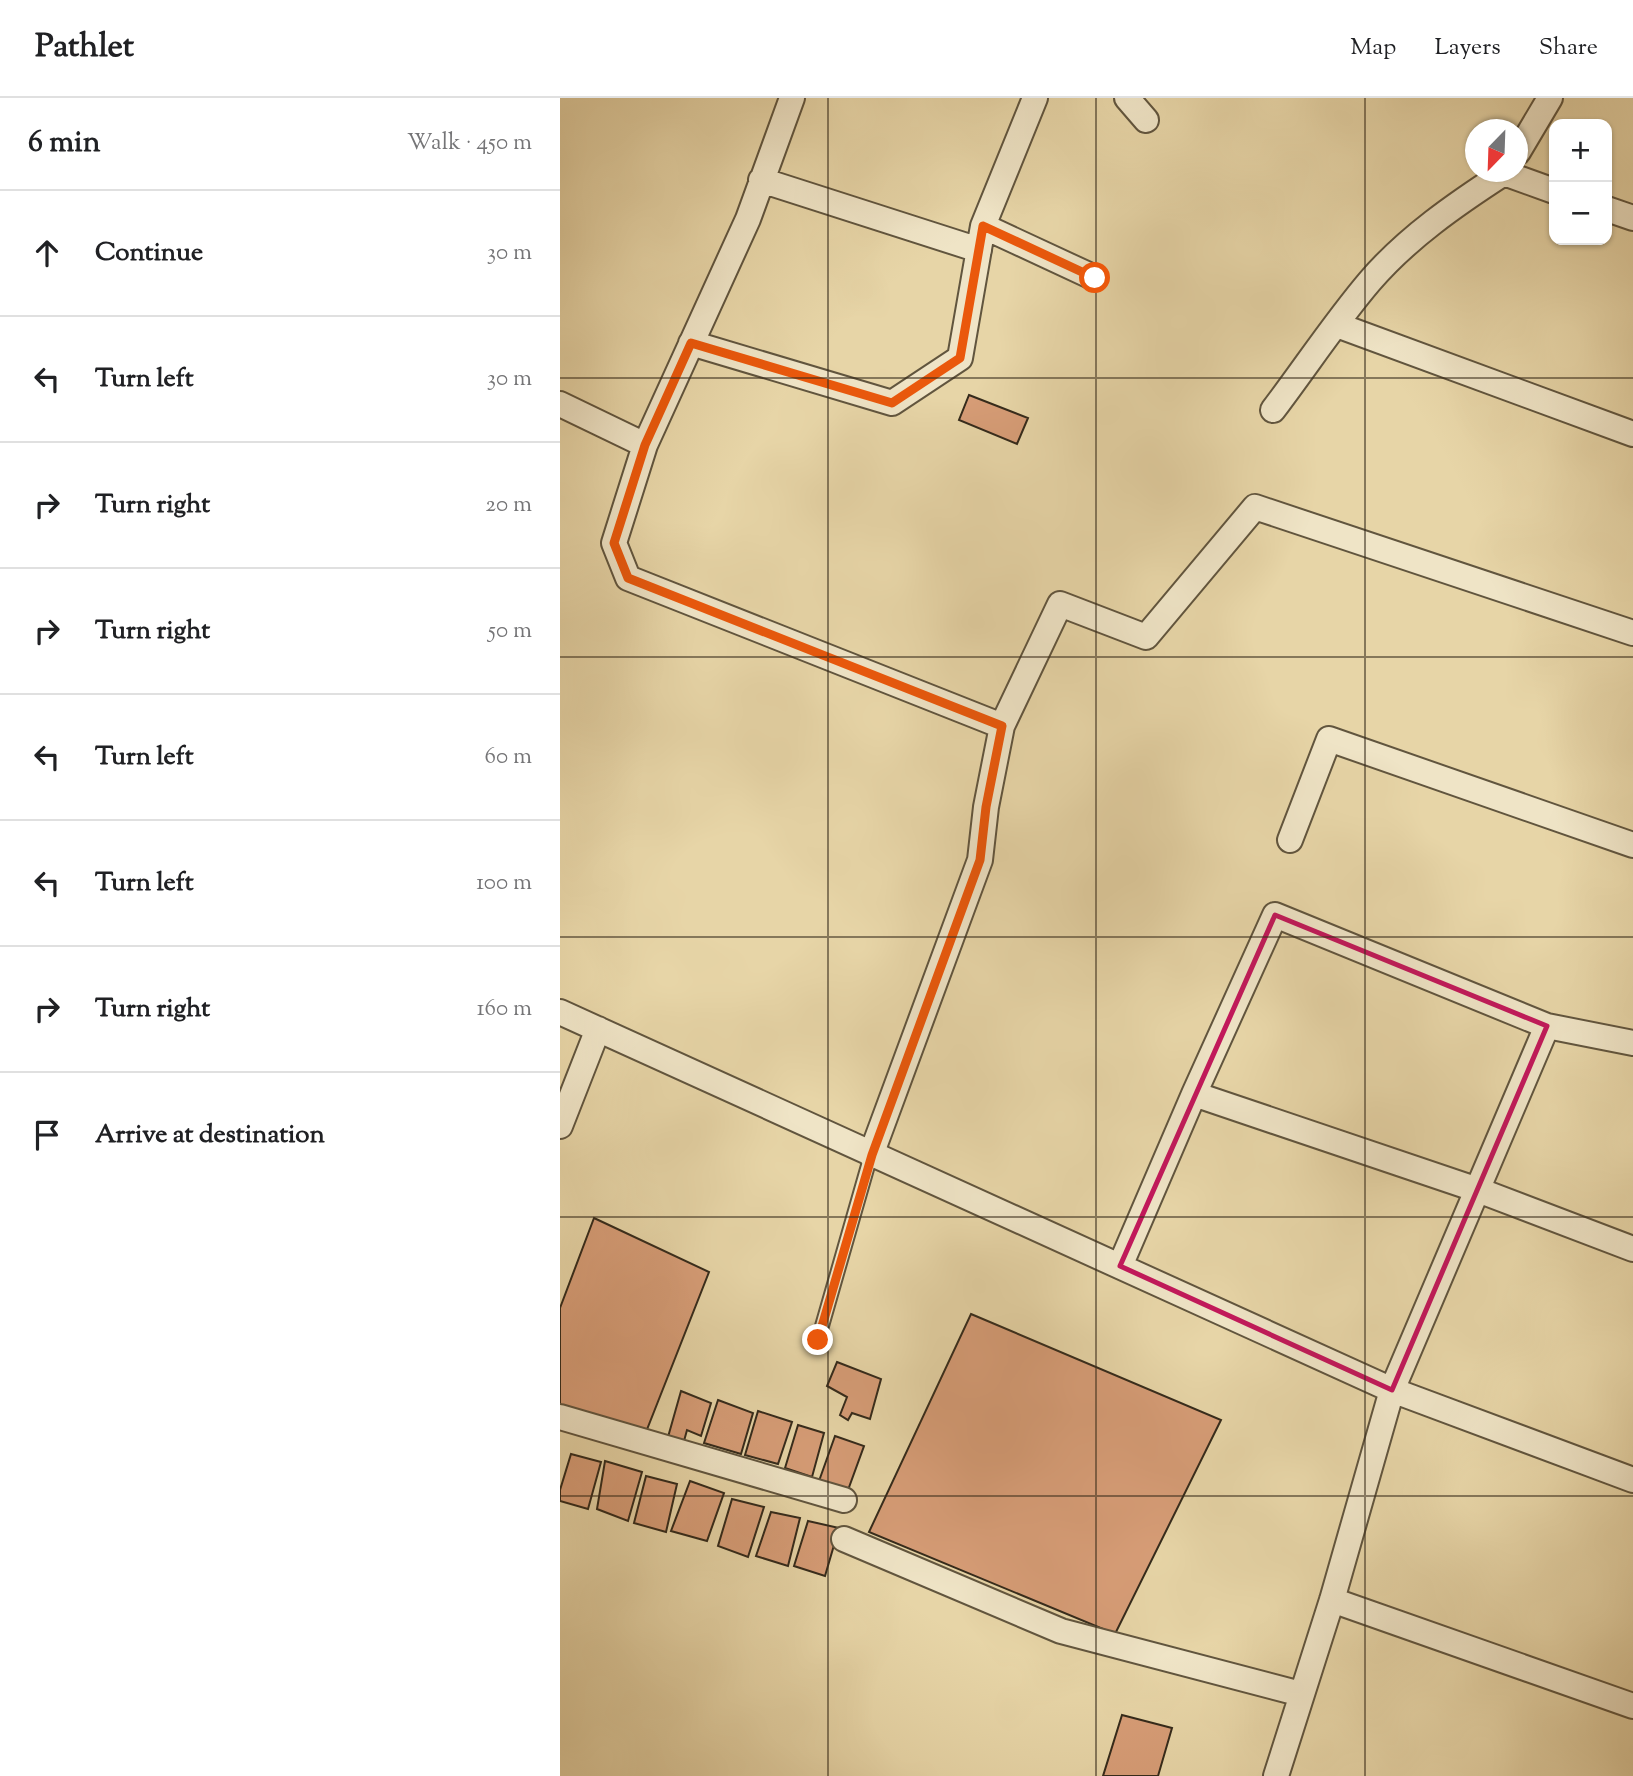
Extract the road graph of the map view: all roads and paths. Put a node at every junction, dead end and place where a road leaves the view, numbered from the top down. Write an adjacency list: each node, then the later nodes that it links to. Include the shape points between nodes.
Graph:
1 (1035, 98): 13 (street)
2 (1127, 98): 5 (street)
3 (1547, 99): 6 (street)
4 (782, 103): 7 (street)
5 (1146, 120)
6 (1528, 133)
7 (761, 180): 13 (street); 16 (street)
8 (1528, 181): 10 (street)
9 (1489, 182): 15 (street, via 1405,246 1370,281)
10 (1549, 189)
11 (1612, 211): 12 (street)
12 (1633, 218)
13 (981, 238): 14 (street); 16 (street, via 960,358 892,403)
14 (1095, 278)
15 (1337, 325): 18 (street); 19 (street)
16 (691, 343): 20 (street)
17 (560, 404): 20 (street)
18 (1273, 410)
19 (1633, 433)
20 (645, 445): 22 (street, via 614,543 628,578)
21 (1633, 633): 22 (street, via 1255,506 1146,637 1060,604)
22 (1002, 726): 31 (street, via 980,860)
23 (1290, 840): 24 (street, via 1329,739)
24 (1633, 845)
25 (560, 1012): 27 (street)
26 (1547, 1026): 28 (street); 29 (street, via 1275,915); 32 (street)
27 (598, 1029): 30 (street); 31 (street)
28 (1633, 1043)
29 (1194, 1094): 32 (street); 34 (street)
30 (560, 1126)
31 (872, 1155): 34 (street); 35 (lane)
32 (1478, 1190): 33 (street); 36 (street)
33 (1633, 1249)
34 (1120, 1266): 36 (street)
35 (818, 1340)
36 (1392, 1390): 38 (street); 41 (street)
37 (560, 1417): 39 (street)
38 (1633, 1480)
39 (844, 1500)
40 (844, 1539): 42 (street, via 1061,1631)
41 (1332, 1600): 42 (street); 43 (street)
42 (1301, 1694): 44 (street)
43 (1633, 1706)
44 (1276, 1776)

